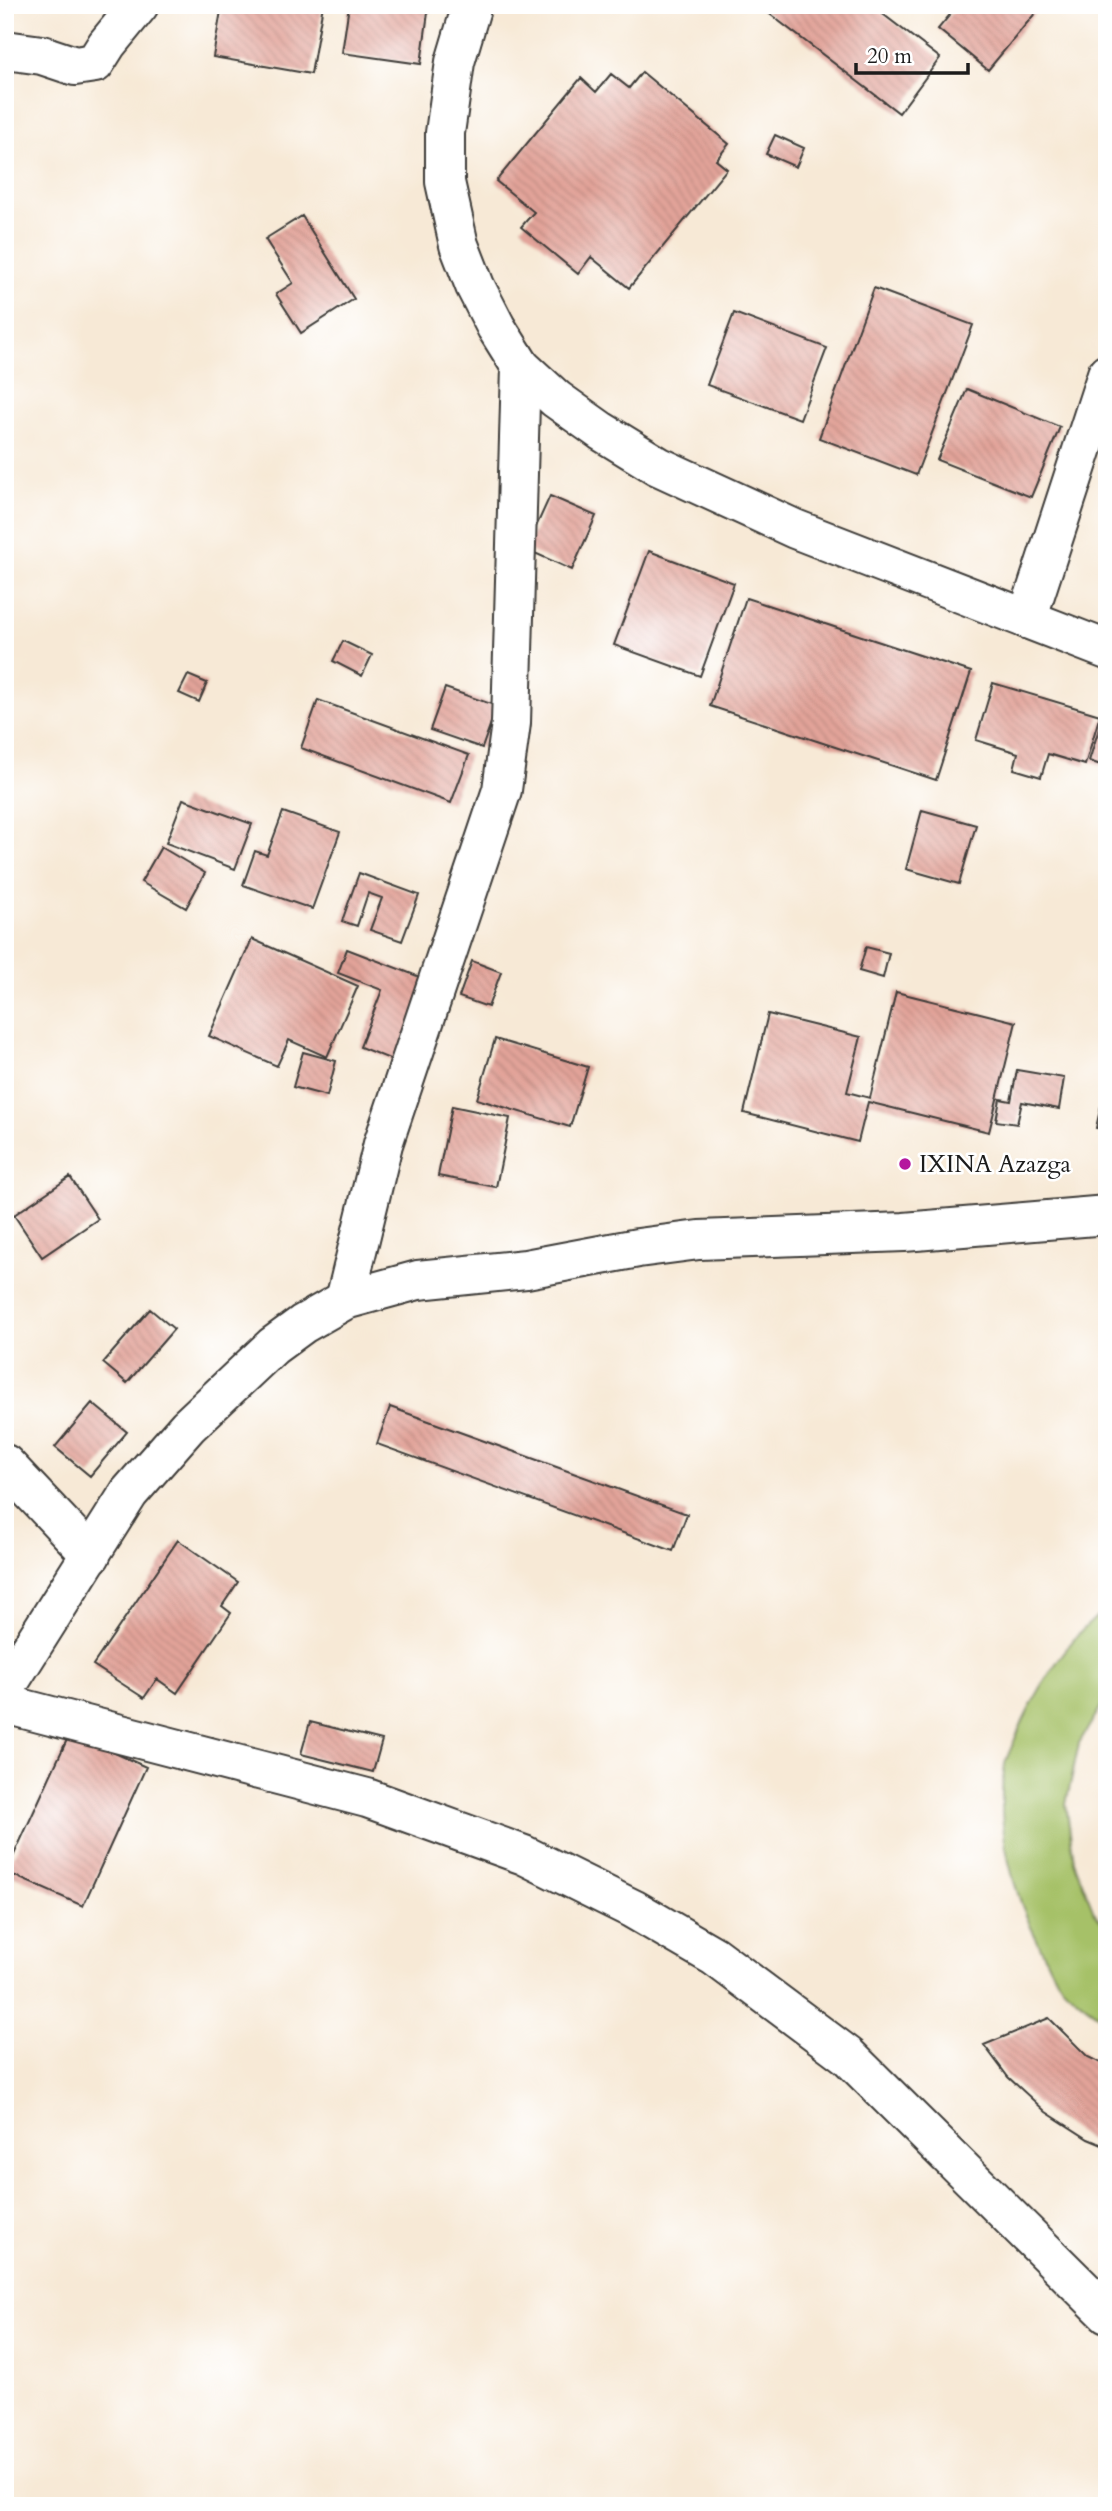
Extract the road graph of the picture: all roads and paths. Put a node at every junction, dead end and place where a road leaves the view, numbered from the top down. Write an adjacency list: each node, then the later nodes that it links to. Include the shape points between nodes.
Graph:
1 (139, 5): 3 (street, via 95,63 75,66)
2 (472, 5): 4 (street, via 455,62 445,133 446,182 459,245 475,286)
3 (5, 50)
4 (521, 367): 6 (street, via 556,399 658,466 795,528); 9 (street, via 511,723 502,790 383,1144)
5 (1107, 374): 6 (street)
6 (1027, 619): 7 (street)
7 (1107, 650)
8 (1107, 1215): 9 (street, via 904,1232 699,1241 526,1269 418,1280)
9 (345, 1300): 11 (street, via 273,1346 188,1426 129,1493)
10 (5, 1464): 11 (street)
11 (91, 1555): 12 (street)
12 (5, 1689)
13 (5, 1704): 14 (street, via 367,1798 524,1855 634,1909 713,1956 848,2056)
14 (1107, 2313)

